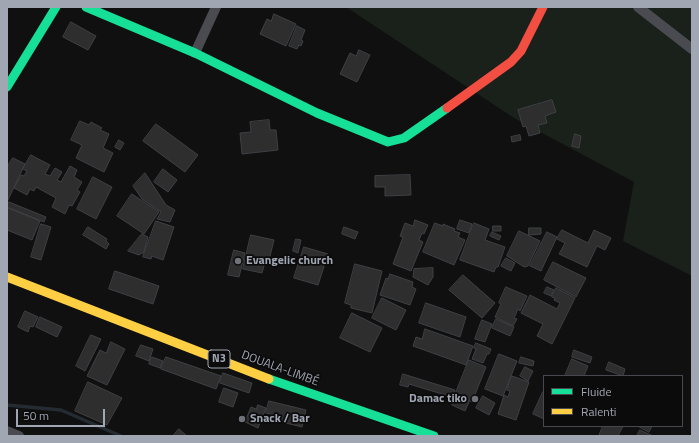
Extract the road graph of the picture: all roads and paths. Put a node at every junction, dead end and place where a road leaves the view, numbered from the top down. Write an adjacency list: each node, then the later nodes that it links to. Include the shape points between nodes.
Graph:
1 (56, 7): 8 (main road)
2 (86, 7): 7 (main road)
3 (216, 7): 7 (street)
4 (543, 7): 7 (main road, via 521,51 500,71 396,141 388,142 317,113)
5 (638, 7): 6 (street)
6 (692, 49)
7 (195, 53)
8 (7, 87)
9 (7, 277): 12 (main road, DOUALA-LIMBÉ / N3, via 271,380)
10 (7, 431): 11 (street)
11 (19, 436)
12 (434, 436)

